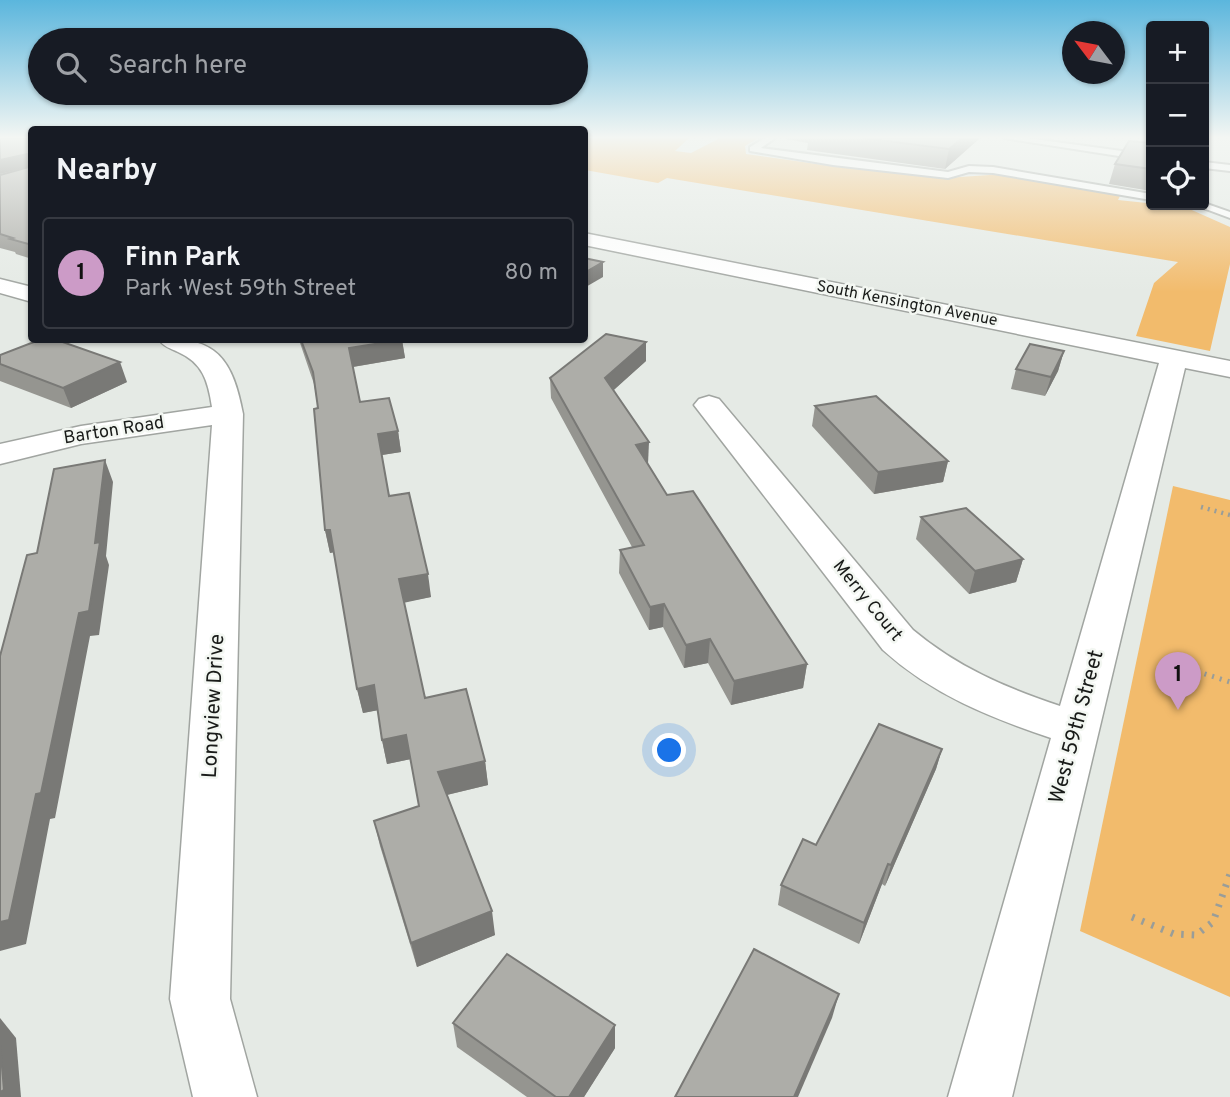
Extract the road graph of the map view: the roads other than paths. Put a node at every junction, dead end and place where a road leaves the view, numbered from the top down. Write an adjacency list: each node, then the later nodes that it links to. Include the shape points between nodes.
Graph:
1 (1105, 189): 2 (lane)
2 (1146, 196)
3 (1209, 208): 4 (lane)
4 (1230, 215)
5 (588, 240): 9 (street, South Kensington Avenue)
6 (0, 286): 7 (street)
7 (28, 294)
8 (178, 343): 12 (street, Longview Drive, via 212,360 222,377)
9 (1174, 358): 10 (street, South Kensington Avenue); 14 (street, West 59th Street)
10 (1230, 369)
11 (709, 405): 14 (street, Merry Court, via 919,660 972,693)
12 (228, 414): 13 (street, Barton Road, via 81,435); 15 (street, Longview Drive, via 201,999)
13 (0, 454)
14 (1076, 729): 16 (street, West 59th Street)
15 (225, 1097)
16 (980, 1097)

